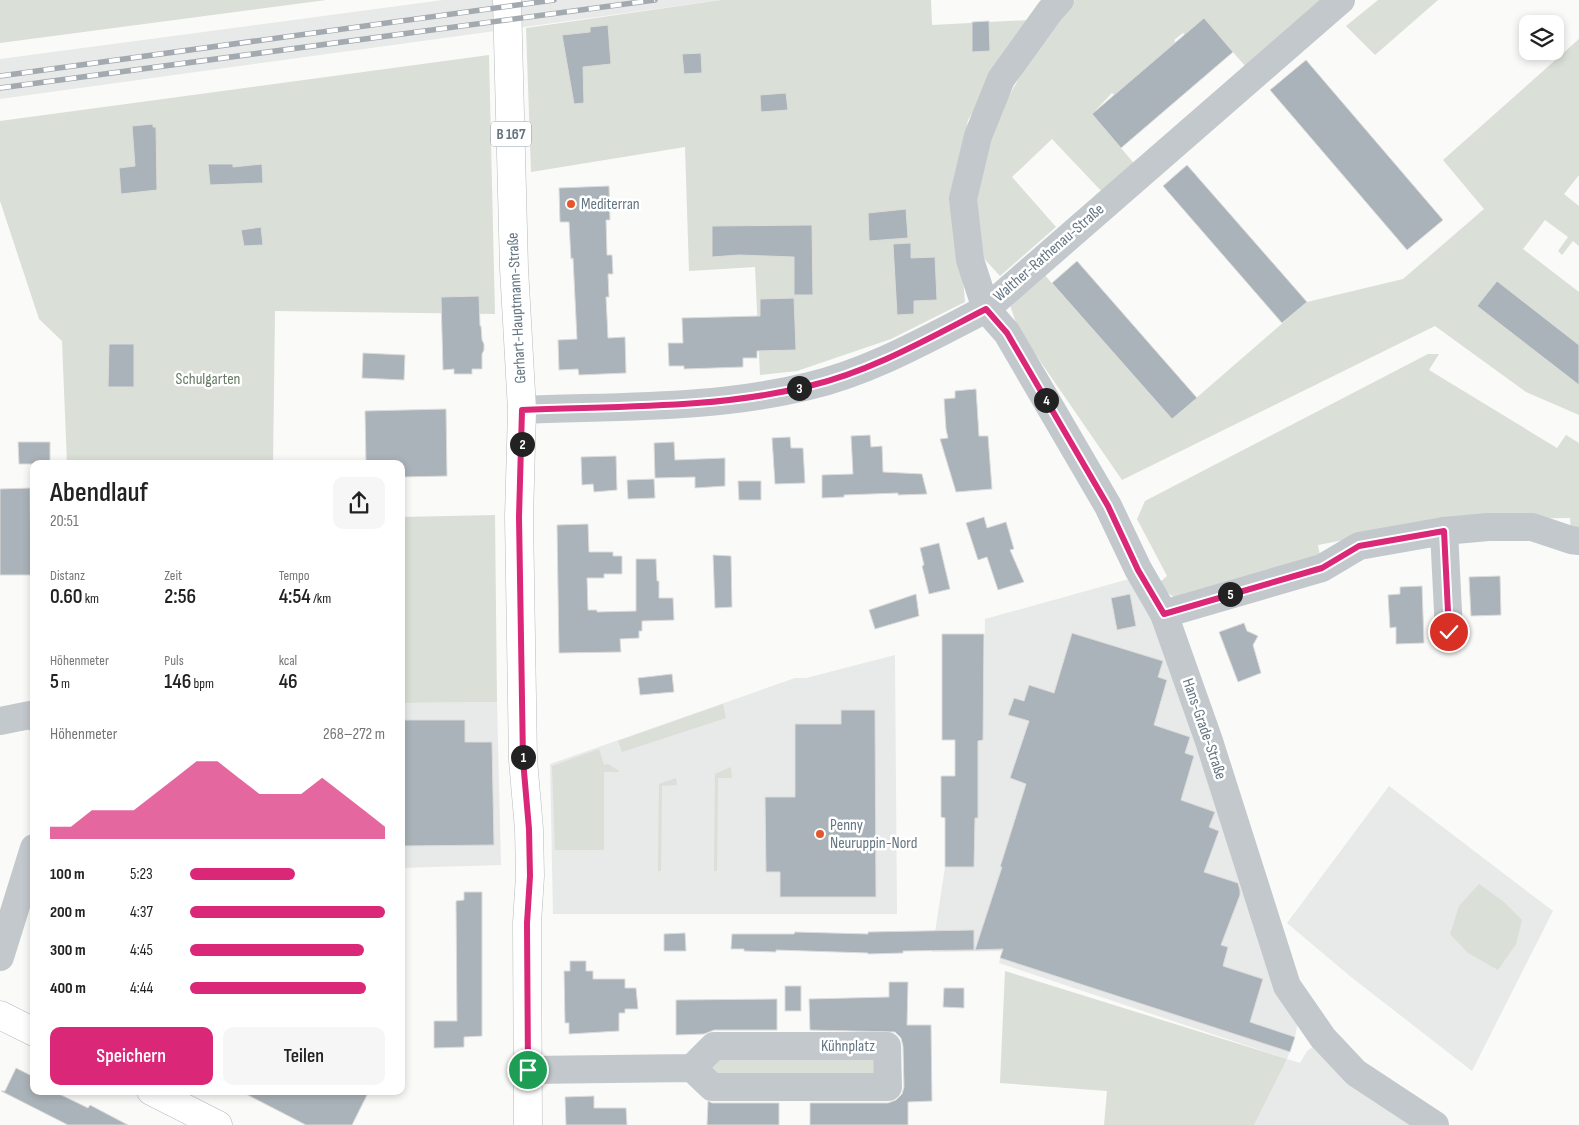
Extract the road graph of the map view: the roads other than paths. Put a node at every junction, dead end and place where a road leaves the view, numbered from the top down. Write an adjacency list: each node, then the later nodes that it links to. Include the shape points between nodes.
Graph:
1 (507, 0): 5 (main road, Gerhart-Hauptmann-Straße / B 167, via 514,268)
2 (1060, 0): 4 (street, via 1001,79 978,136 963,199 970,260)
3 (1341, 0): 4 (street, Walther-Rathenau-Straße)
4 (986, 309): 5 (street, Walther-Rathenau-Straße, via 872,365 811,386 751,399 692,404); 8 (street, Hans-Grade-Straße, via 1007,333 1089,473)
5 (522, 410): 17 (main road, Gerhart-Hauptmann-Straße / B 167, via 519,517 523,760 530,876 527,923)
6 (1444, 531): 7 (street, via 1532,526); 8 (street, via 1359,546 1322,568); 9 (street)
7 (1579, 541)
8 (1164, 614): 21 (street, Hans-Grade-Straße, via 1209,741 1286,986 1323,1038 1356,1073)
9 (1449, 632)
10 (30, 715): 11 (street)
11 (0, 721)
12 (30, 861): 13 (street)
13 (0, 957)
14 (0, 1015): 15 (main road)
15 (30, 1030)
16 (692, 1068): 16 (street, Kühnplatz, via 712,1087 888,1087 888,1046 714,1046); 17 (street)
17 (528, 1070): 20 (main road, Gerhart-Hauptmann-Straße / B 167)
18 (159, 1095): 19 (main road)
19 (218, 1125)
20 (528, 1125)
21 (1435, 1125)

